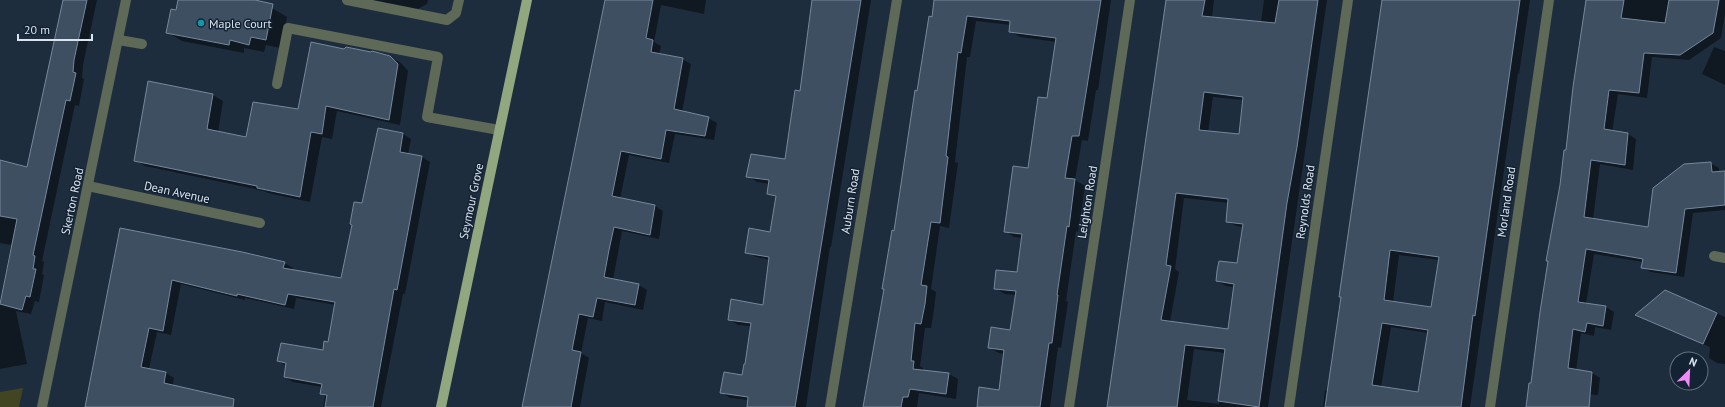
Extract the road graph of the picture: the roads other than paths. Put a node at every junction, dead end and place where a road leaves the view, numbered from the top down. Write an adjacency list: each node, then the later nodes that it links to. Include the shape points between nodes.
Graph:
1 (126, 0): 9 (street, Skerton Road)
2 (347, 0): 3 (street, via 447,20 456,14)
3 (459, 0)
4 (526, 0): 12 (main road, Seymour Grove)
5 (897, 0): 19 (street, Auburn Road)
6 (1130, 0): 20 (street, Leighton Road)
7 (1348, 0): 21 (street, Reynolds Road)
8 (1549, 0): 22 (street, Morland Road)
9 (119, 40): 10 (street); 13 (street, Skerton Road)
10 (142, 44)
11 (277, 84): 12 (street, via 288,28 438,57 427,117)
12 (499, 130): 18 (main road, Seymour Grove)
13 (88, 186): 14 (street, Dean Avenue); 17 (street, Skerton Road)
14 (260, 223)
15 (1714, 256): 16 (street)
16 (1725, 258)
17 (42, 407)
18 (442, 407)
19 (830, 407)
20 (1069, 407)
21 (1288, 407)
22 (1490, 407)

